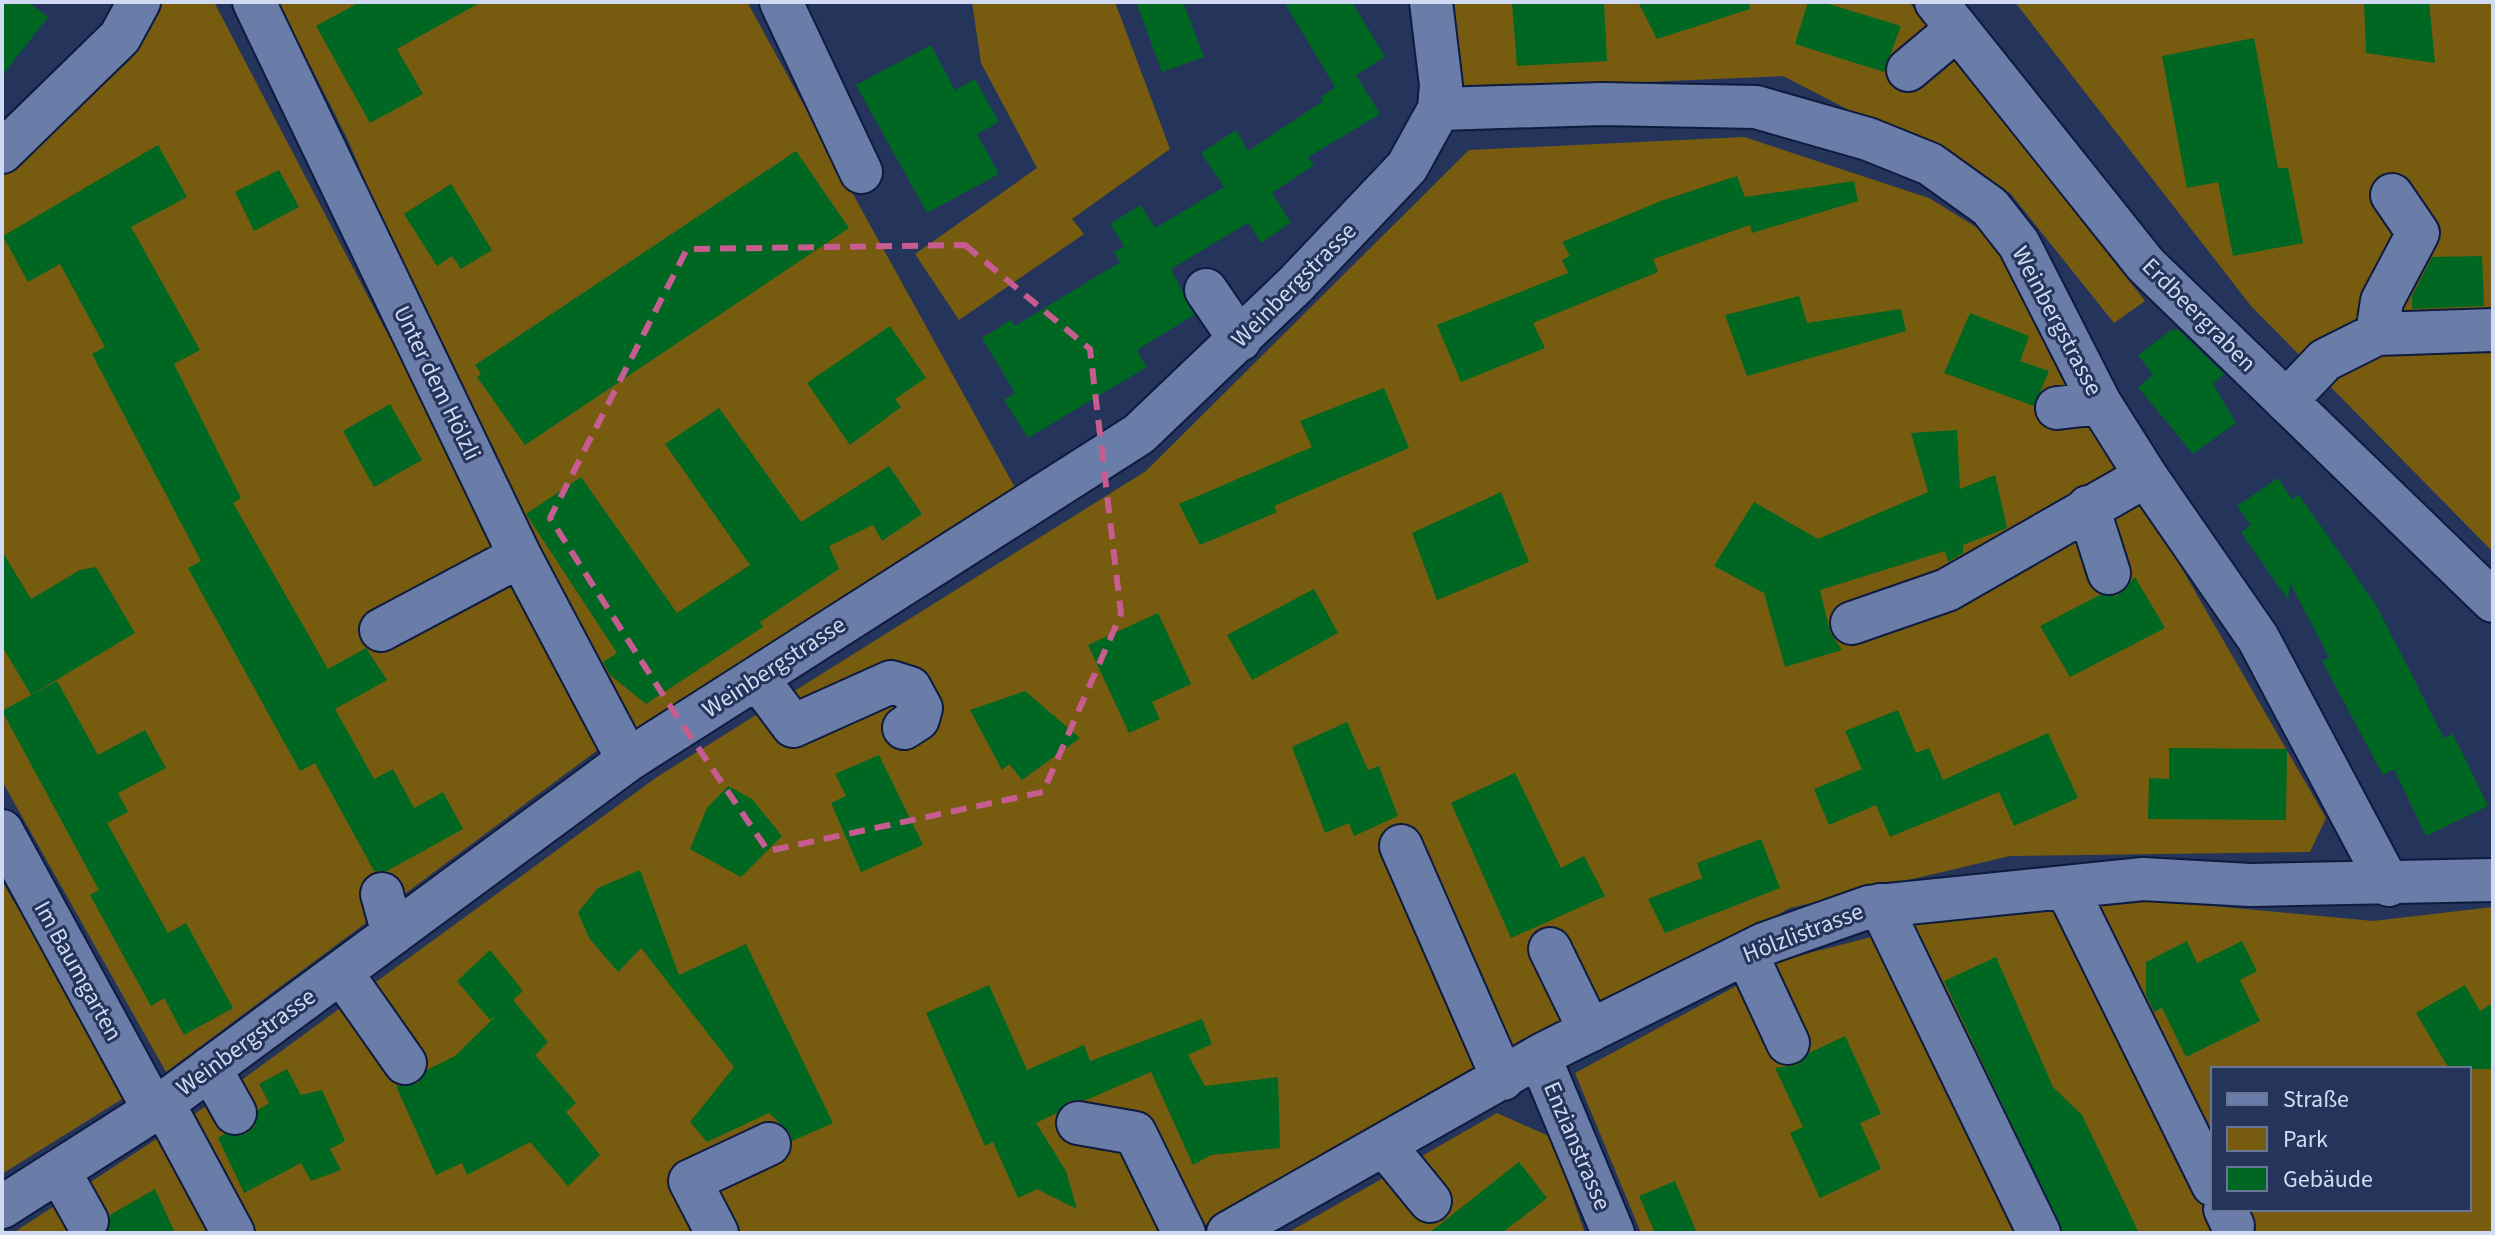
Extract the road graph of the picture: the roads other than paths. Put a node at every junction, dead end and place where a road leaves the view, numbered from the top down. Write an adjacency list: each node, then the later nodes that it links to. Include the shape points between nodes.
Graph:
1 (139, 2): 8 (street, via 120,37)
2 (254, 2): 20 (street, Unter dem Hölzli)
3 (781, 2): 9 (street)
4 (1431, 2): 7 (street)
5 (1946, 16): 6 (street); 15 (street, Erdbeergraben, via 2146,265)
6 (1908, 70)
7 (1439, 109): 14 (street, Weinbergstrasse, via 1386,194); 16 (street, Weinbergstrasse, via 1756,107 1868,139 1930,164 1990,207 2019,244)
8 (2, 152)
9 (861, 172)
10 (2392, 195): 13 (street, via 2418,233 2382,301)
11 (1206, 290): 14 (street)
12 (2493, 330): 13 (street)
13 (2377, 334): 15 (street, via 2325,360)
14 (1240, 340): 25 (street, Weinbergstrasse, via 1139,434)
15 (2286, 401): 22 (street, Erdbeergraben)
16 (2100, 403): 17 (street); 18 (street, Weinbergstrasse)
17 (2057, 408)
18 (2146, 476): 19 (street); 31 (street, Weinbergstrasse, via 2258,638)
19 (2088, 507): 21 (street); 23 (street, via 1947,590)
20 (520, 556): 24 (street); 27 (street, Unter dem Hölzli)
21 (2109, 573)
22 (2493, 601)
23 (1852, 623)
24 (381, 630)
25 (757, 678): 26 (street, via 793,726 891,682 910,688 921,708 918,719); 27 (street, Weinbergstrasse)
26 (904, 728)
27 (628, 760): 35 (street, Weinbergstrasse)
28 (2, 831): 45 (street, Im Baumgarten)
29 (1401, 846): 44 (street)
30 (2493, 880): 31 (street, Hölzlistrasse)
31 (2389, 885): 32 (street, Hölzlistrasse, via 2143,879)
32 (2066, 887): 34 (street, Hölzlistrasse); 51 (street)
33 (382, 894): 35 (street)
34 (1880, 905): 37 (street, Hölzlistrasse); 60 (street)
35 (393, 934): 38 (street, Weinbergstrasse)
36 (1550, 949): 39 (street)
37 (1746, 953): 39 (street, Hölzlistrasse); 40 (street)
38 (341, 972): 42 (street); 43 (street, Weinbergstrasse)
39 (1590, 1031): 41 (street, Hölzlistrasse)
40 (1788, 1043)
41 (1540, 1058): 44 (street, Hölzlistrasse); 59 (street, Enzianstrasse)
42 (405, 1063)
43 (210, 1068): 45 (street, Weinbergstrasse); 46 (street)
44 (1503, 1079): 49 (street, Hölzlistrasse)
45 (159, 1106): 50 (street, Weinbergstrasse); 55 (street, Im Baumgarten)
46 (235, 1113)
47 (1078, 1123): 57 (street, via 1135,1133)
48 (769, 1144): 56 (street, via 690,1181)
49 (1385, 1146): 52 (street); 58 (street, Hölzlistrasse)
50 (59, 1171): 53 (street, Weinbergstrasse); 54 (street)
51 (2211, 1181)
52 (1430, 1201)
53 (2, 1207)
54 (87, 1221)
55 (233, 1233)
56 (717, 1233)
57 (1184, 1233)
58 (1228, 1233)
59 (1613, 1233)
60 (2039, 1233)

